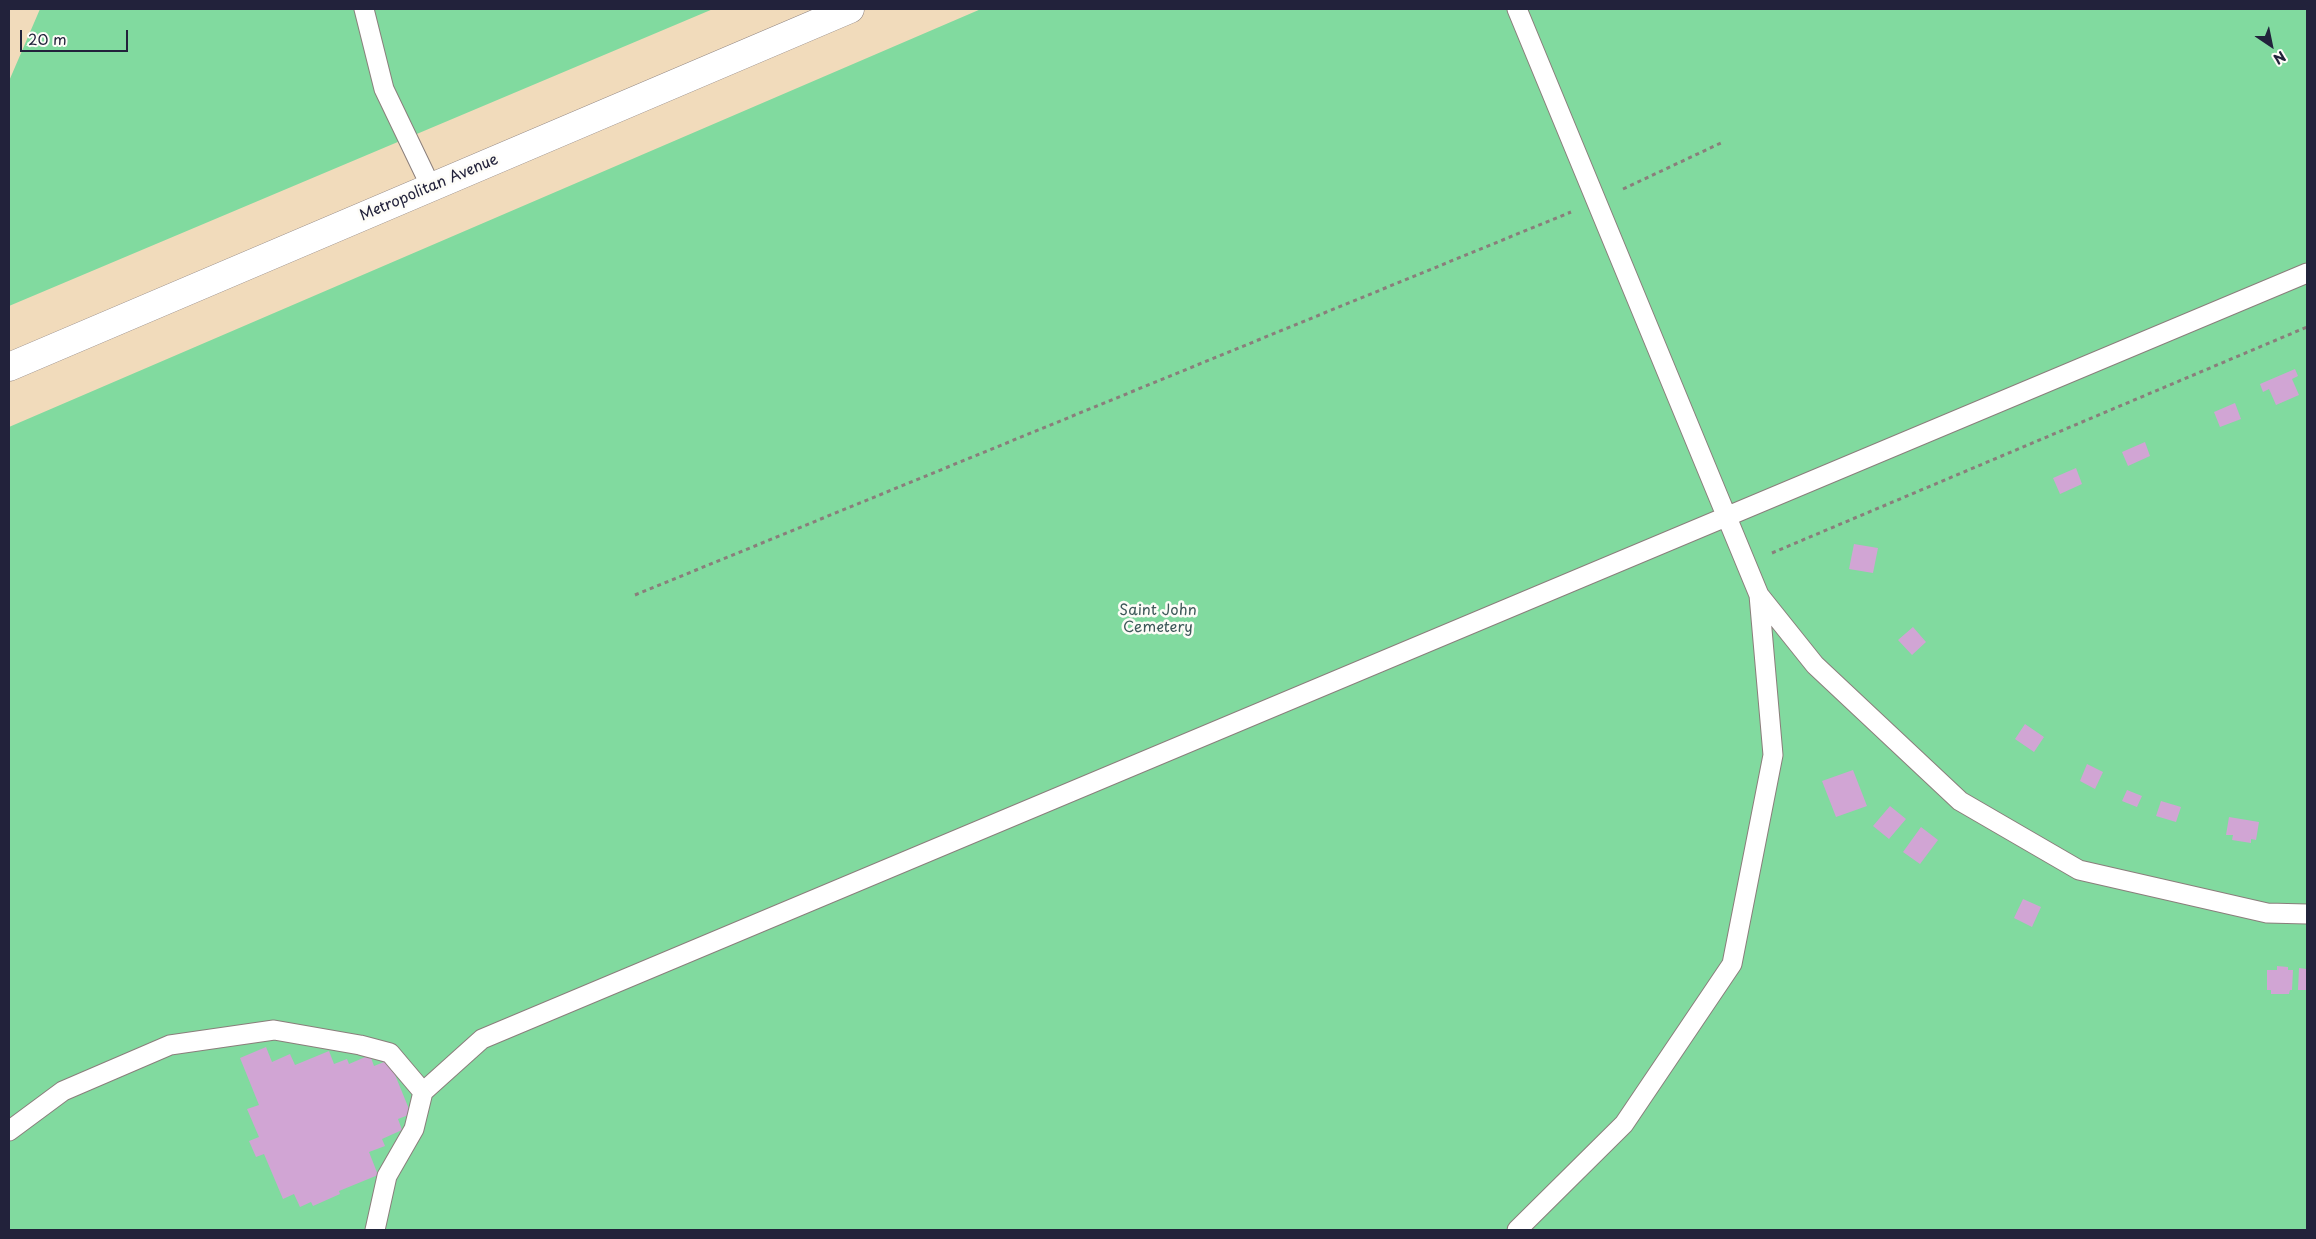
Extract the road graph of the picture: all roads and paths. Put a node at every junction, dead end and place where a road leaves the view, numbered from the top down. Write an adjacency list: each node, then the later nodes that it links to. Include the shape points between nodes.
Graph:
1 (364, 9): 5 (lane)
2 (377, 9): 5 (lane)
3 (850, 9): 7 (main road, Metropolitan Avenue)
4 (1516, 9): 8 (lane)
5 (384, 89): 7 (lane)
6 (1722, 142): 8 (path)
7 (431, 187): 11 (main road, Metropolitan Avenue)
8 (1596, 202): 12 (lane); 14 (path)
9 (2307, 273): 12 (lane)
10 (2307, 328): 13 (path)
11 (9, 367)
12 (1726, 516): 13 (lane); 17 (lane, via 482,1039)
13 (1746, 564): 15 (lane)
14 (635, 595)
15 (1760, 595): 16 (lane, via 1815,665 1960,801 2079,870 2267,913); 20 (lane, via 1774,755 1732,964 1624,1124)
16 (2307, 914)
17 (423, 1092): 18 (lane, via 390,1053 274,1030 170,1045 63,1091); 19 (lane, via 414,1129 387,1176)
18 (9, 1131)
19 (374, 1230)
20 (1517, 1230)

